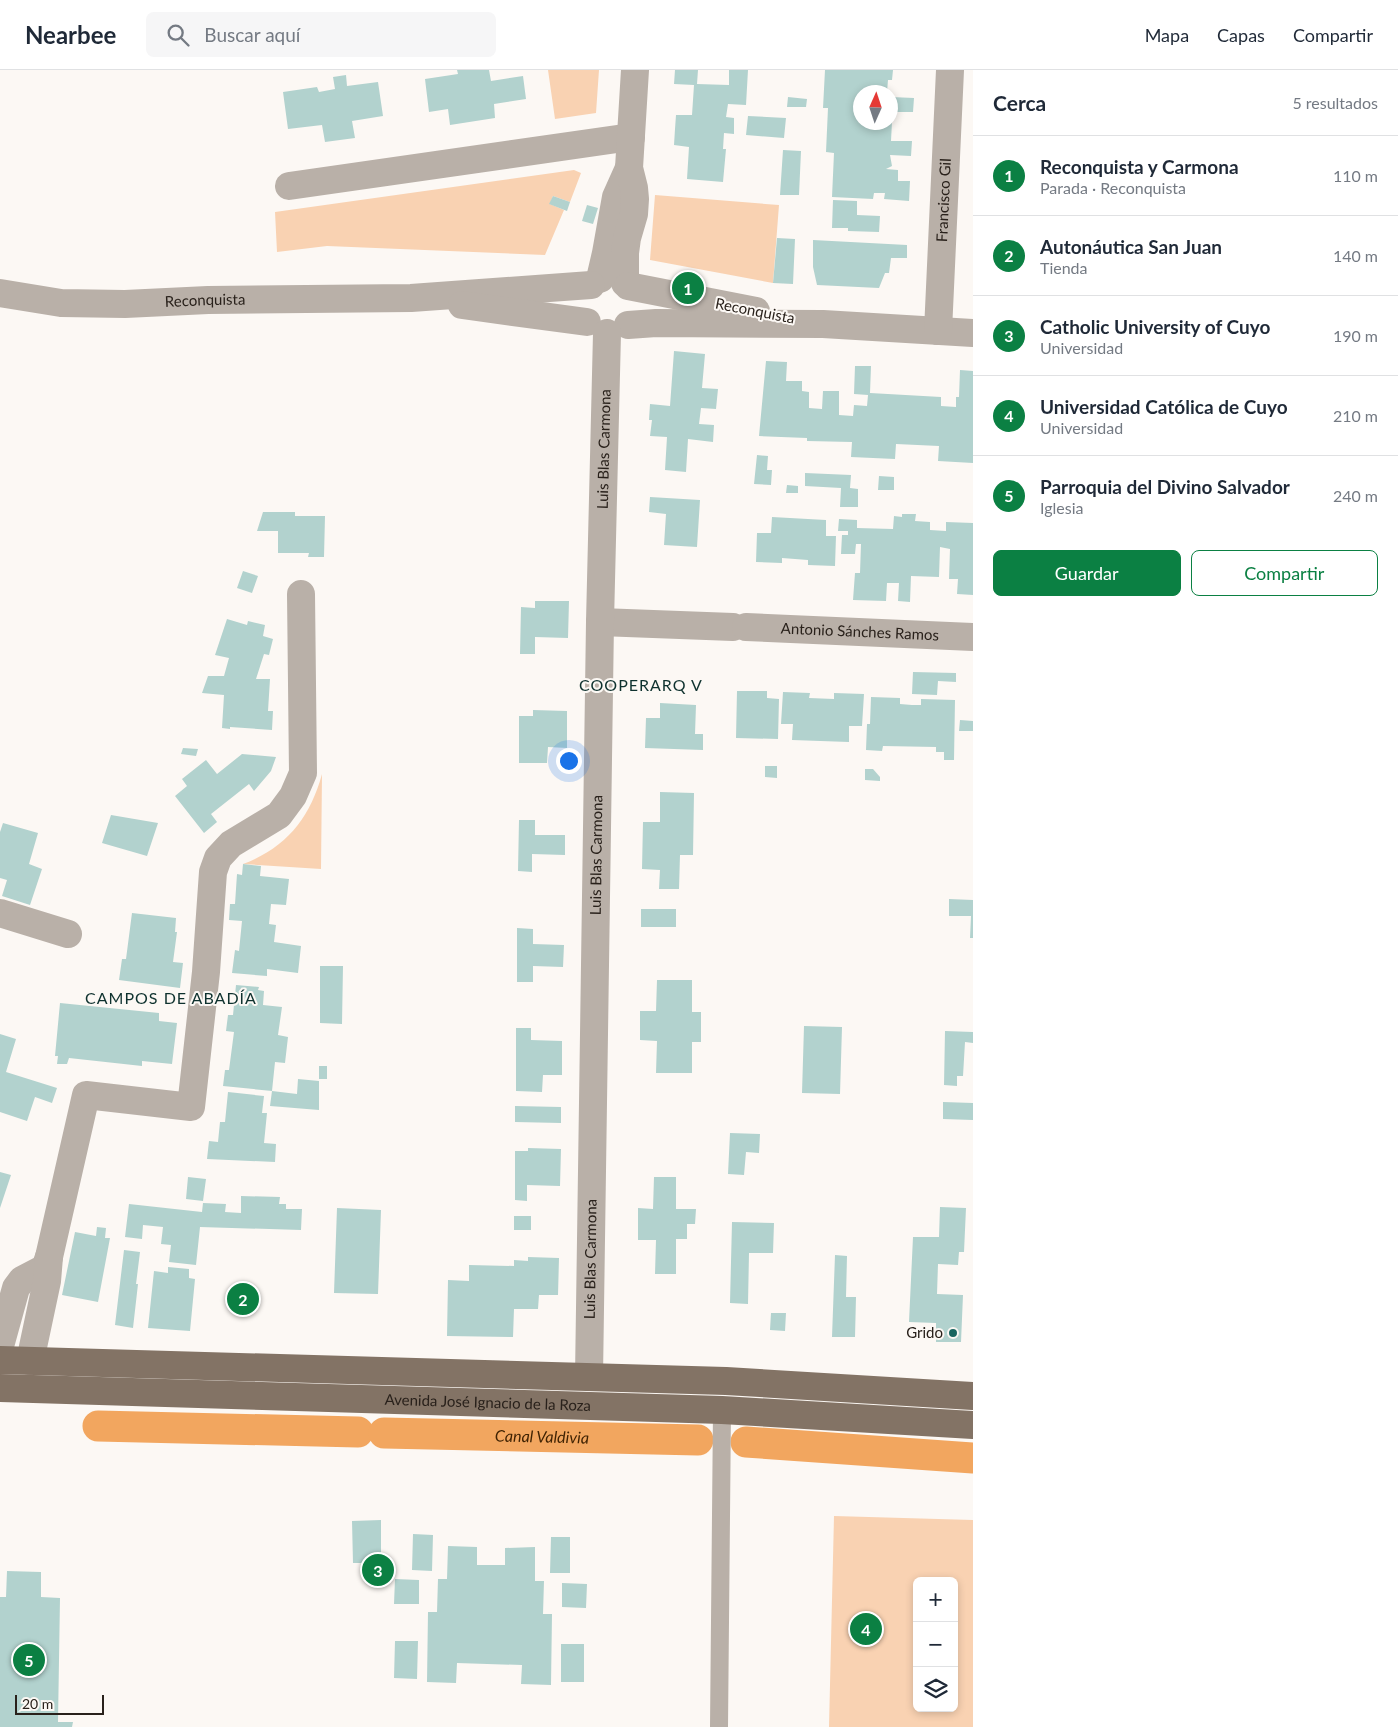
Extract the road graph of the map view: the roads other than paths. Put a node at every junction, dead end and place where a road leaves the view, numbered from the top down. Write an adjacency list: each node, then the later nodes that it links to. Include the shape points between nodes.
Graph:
1 (635, 70): 3 (street)
2 (950, 70): 10 (street, Francisco Gil)
3 (631, 137): 4 (street); 5 (street, via 628,168 616,197 606,253)
4 (289, 186)
5 (611, 283): 7 (street, Reconquista); 8 (street, Reconquista); 9 (street, via 585,293 582,302 583,312); 9 (street, via 634,292 637,310 634,318)
6 (0, 293): 7 (street, Reconquista, via 61,303 125,304)
7 (411, 298): 9 (street, Reconquista)
8 (824, 324): 9 (street, Reconquista, via 656,323); 10 (street, Reconquista)
9 (607, 327): 13 (street, Luis Blas Carmona)
10 (938, 331): 11 (street, Reconquista)
11 (973, 333)
12 (301, 594): 17 (street, via 303,772 293,796 279,815 232,844 218,858 213,872 191,1107 86,1095)
13 (600, 622): 14 (street, Antonio Sánches Ramos); 21 (street, Luis Blas Carmona)
14 (973, 637)
15 (2, 919): 16 (street)
16 (68, 934)
17 (49, 1257): 18 (street, via 45,1268 22,1280 16,1288); 20 (street)
18 (0, 1346)
19 (0, 1360): 20 (main road, Avenida José Ignacio de la Roza)
20 (30, 1361): 21 (main road, Avenida José Ignacio de la Roza)
21 (589, 1377): 23 (main road, Avenida José Ignacio de la Roza, via 726,1381)
22 (0, 1388): 24 (main road, Avenida José Ignacio de la Roza)
23 (973, 1396)
24 (722, 1410): 25 (main road, Avenida José Ignacio de la Roza); 26 (lane)
25 (973, 1425)
26 (719, 1727)

